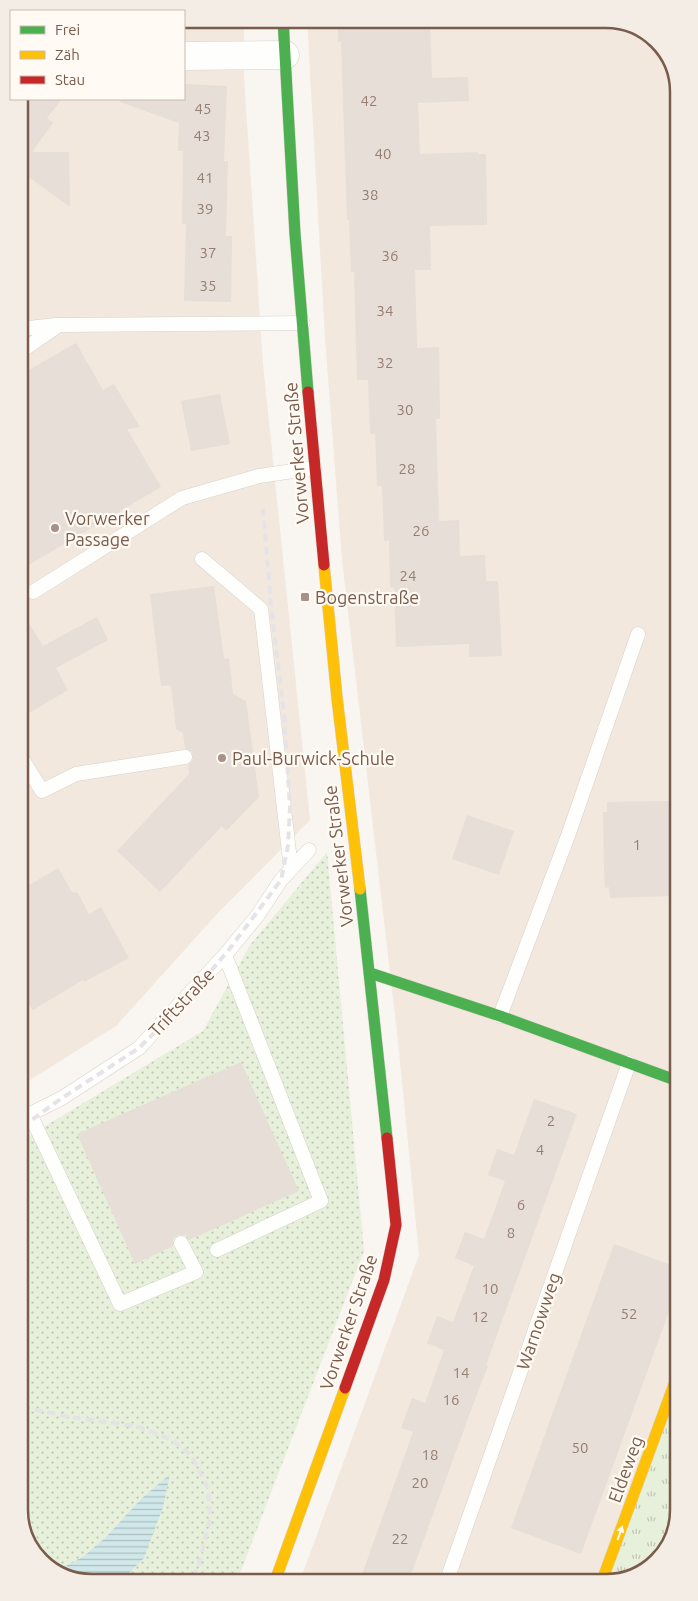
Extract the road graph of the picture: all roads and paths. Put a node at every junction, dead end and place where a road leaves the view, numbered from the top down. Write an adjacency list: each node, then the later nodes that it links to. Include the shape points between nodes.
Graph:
1 (284, 28): 2 (street, Vorwerker Straße)
2 (285, 55): 3 (street); 4 (street, Vorwerker Straße)
3 (185, 56)
4 (303, 323): 5 (lane); 8 (street, Vorwerker Straße)
5 (59, 325): 6 (lane); 7 (lane)
6 (28, 328)
7 (28, 346)
8 (314, 468): 10 (lane, via 259,476 182,498); 17 (street, Vorwerker Straße)
9 (202, 559): 15 (lane, via 261,609)
10 (33, 592)
11 (638, 634): 18 (lane, via 569,833)
12 (185, 757): 13 (lane, via 76,774 42,791)
13 (28, 768)
14 (309, 850): 15 (lane, Triftstraße)
15 (291, 869): 16 (lane, Triftstraße)
16 (224, 955): 21 (lane, Triftstraße, via 139,1048 62,1098); 24 (lane, via 321,1201)
17 (370, 973): 18 (street); 26 (street, Vorwerker Straße, via 396,1225 384,1280)
18 (500, 1016): 19 (street)
19 (629, 1062): 20 (street); 27 (lane, Warnowweg)
20 (670, 1078)
21 (28, 1115)
22 (28, 1120): 23 (lane, via 120,1304 196,1272)
23 (181, 1243)
24 (217, 1250)
25 (670, 1396): 28 (street, Eldeweg, one-way to 25)
26 (278, 1573)
27 (449, 1574)
28 (604, 1574)

